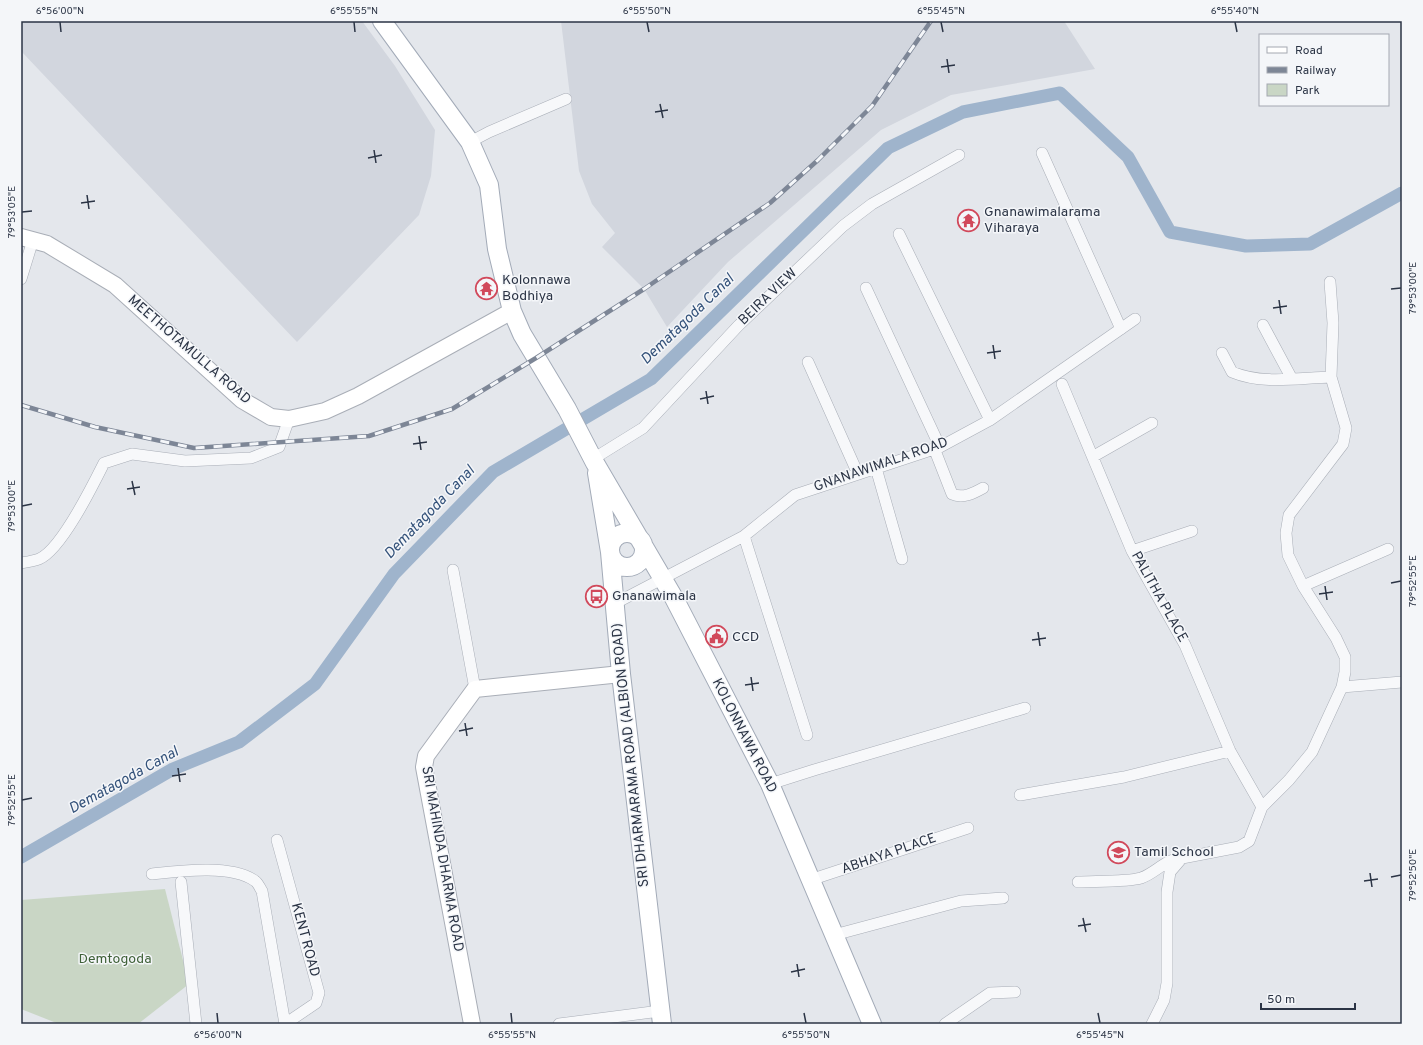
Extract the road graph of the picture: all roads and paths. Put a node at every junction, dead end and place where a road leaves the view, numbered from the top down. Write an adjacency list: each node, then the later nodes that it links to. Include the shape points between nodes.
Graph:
1 (382, 21): 3 (main road, KOLONNAWA ROAD)
2 (566, 99): 3 (street)
3 (470, 142): 11 (main road, KOLONNAWA ROAD, via 489,185 497,249)
4 (1042, 153): 14 (street)
5 (959, 155): 25 (street, BEIRA VIEW, via 872,204 844,226 738,326 643,428)
6 (898, 234): 21 (street)
7 (27, 238): 8 (street); 20 (street, MEETHOTAMULLA ROAD, via 47,244 115,285 242,400 271,417)
8 (21, 279)
9 (1330, 282): 17 (street, via 1333,323)
10 (866, 288): 23 (street)
11 (512, 312): 20 (street, MEETHOTAMULLA ROAD, via 358,396 325,411); 25 (main road, KOLONNAWA ROAD)
12 (1135, 319): 14 (street, GNANAWIMALA ROAD)
13 (1263, 325): 18 (street)
14 (1120, 329): 21 (street, GNANAWIMALA ROAD)
15 (1222, 352): 18 (street, via 1232,372 1259,380)
16 (808, 362): 27 (street)
17 (1331, 376): 18 (street); 39 (street, via 1346,428 1343,444 1289,515 1287,527 1288,555)
18 (1292, 379)
19 (1062, 384): 24 (street, PALITHA PLACE)
20 (289, 419): 36 (street, via 279,447 251,458 185,461 132,454 104,464 80,509 56,544 40,559)
21 (990, 420): 23 (street, GNANAWIMALA ROAD)
22 (1152, 422): 24 (street)
23 (937, 448): 26 (street, GNANAWIMALA ROAD); 28 (street, via 952,494 958,497)
24 (1094, 456): 33 (street, PALITHA PLACE)
25 (594, 461): 31 (main road, KOLONNAWA ROAD); 34 (main road, SRI DHARMARAMA ROAD (ALBION ROAD))
26 (876, 468): 27 (street, GNANAWIMALA ROAD); 35 (street)
27 (858, 474): 30 (street, GNANAWIMALA ROAD, via 795,495)
28 (983, 488)
29 (1192, 531): 33 (street)
30 (744, 536): 38 (street, GNANAWIMALA ROAD); 46 (street)
31 (641, 541): 34 (main road, via 632,534 621,534 612,541); 34 (main road, via 644,546 643,557 630,567 619,565); 38 (main road, KOLONNAWA ROAD)
32 (1388, 549): 39 (street)
33 (1132, 551): 47 (street, PALITHA PLACE, via 1185,645)
34 (610, 552): 40 (main road, SRI DHARMARAMA ROAD (ALBION ROAD))
35 (902, 559)
36 (21, 563)
37 (453, 570): 44 (street)
38 (662, 577): 40 (street, GNANAWIMALA ROAD); 48 (main road, KOLONNAWA ROAD)
39 (1303, 586): 43 (street, via 1345,656)
40 (614, 604): 41 (main road, SRI DHARMARAMA ROAD (ALBION ROAD))
41 (621, 674): 44 (street); 61 (main road, SRI DHARMARAMA ROAD (ALBION ROAD))
42 (1402, 682): 43 (street)
43 (1342, 687): 50 (street, via 1312,752)
44 (475, 689): 64 (street, SRI MAHINDA DHARMA ROAD, via 426,756 424,768)
45 (1026, 708): 48 (street)
46 (807, 735)
47 (1230, 750): 49 (street, via 1124,776); 50 (street, PALITHA PLACE)
48 (770, 784): 55 (main road, KOLONNAWA ROAD)
49 (1020, 795)
50 (1262, 807): 53 (street, via 1249,841 1239,847)
51 (968, 828): 55 (street, ABHAYA PLACE)
52 (277, 840): 63 (street, KENT ROAD, via 319,992 316,1002)
53 (1182, 858): 57 (street, via 1172,859 1140,879); 68 (street, via 1170,872 1167,892 1167,983 1164,1000)
54 (152, 874): 63 (street, via 197,869 232,873 256,881 262,891)
55 (810, 880): 59 (main road, KOLONNAWA ROAD)
56 (181, 882): 62 (street)
57 (1078, 882)
58 (1004, 898): 59 (street, via 961,901)
59 (834, 936): 66 (main road, KOLONNAWA ROAD)
60 (1015, 992): 67 (street, via 990,993)
61 (661, 1017): 65 (street)
62 (196, 1024)
63 (285, 1024)
64 (472, 1024)
65 (559, 1024)
66 (872, 1024)
67 (946, 1024)
68 (1152, 1024)

